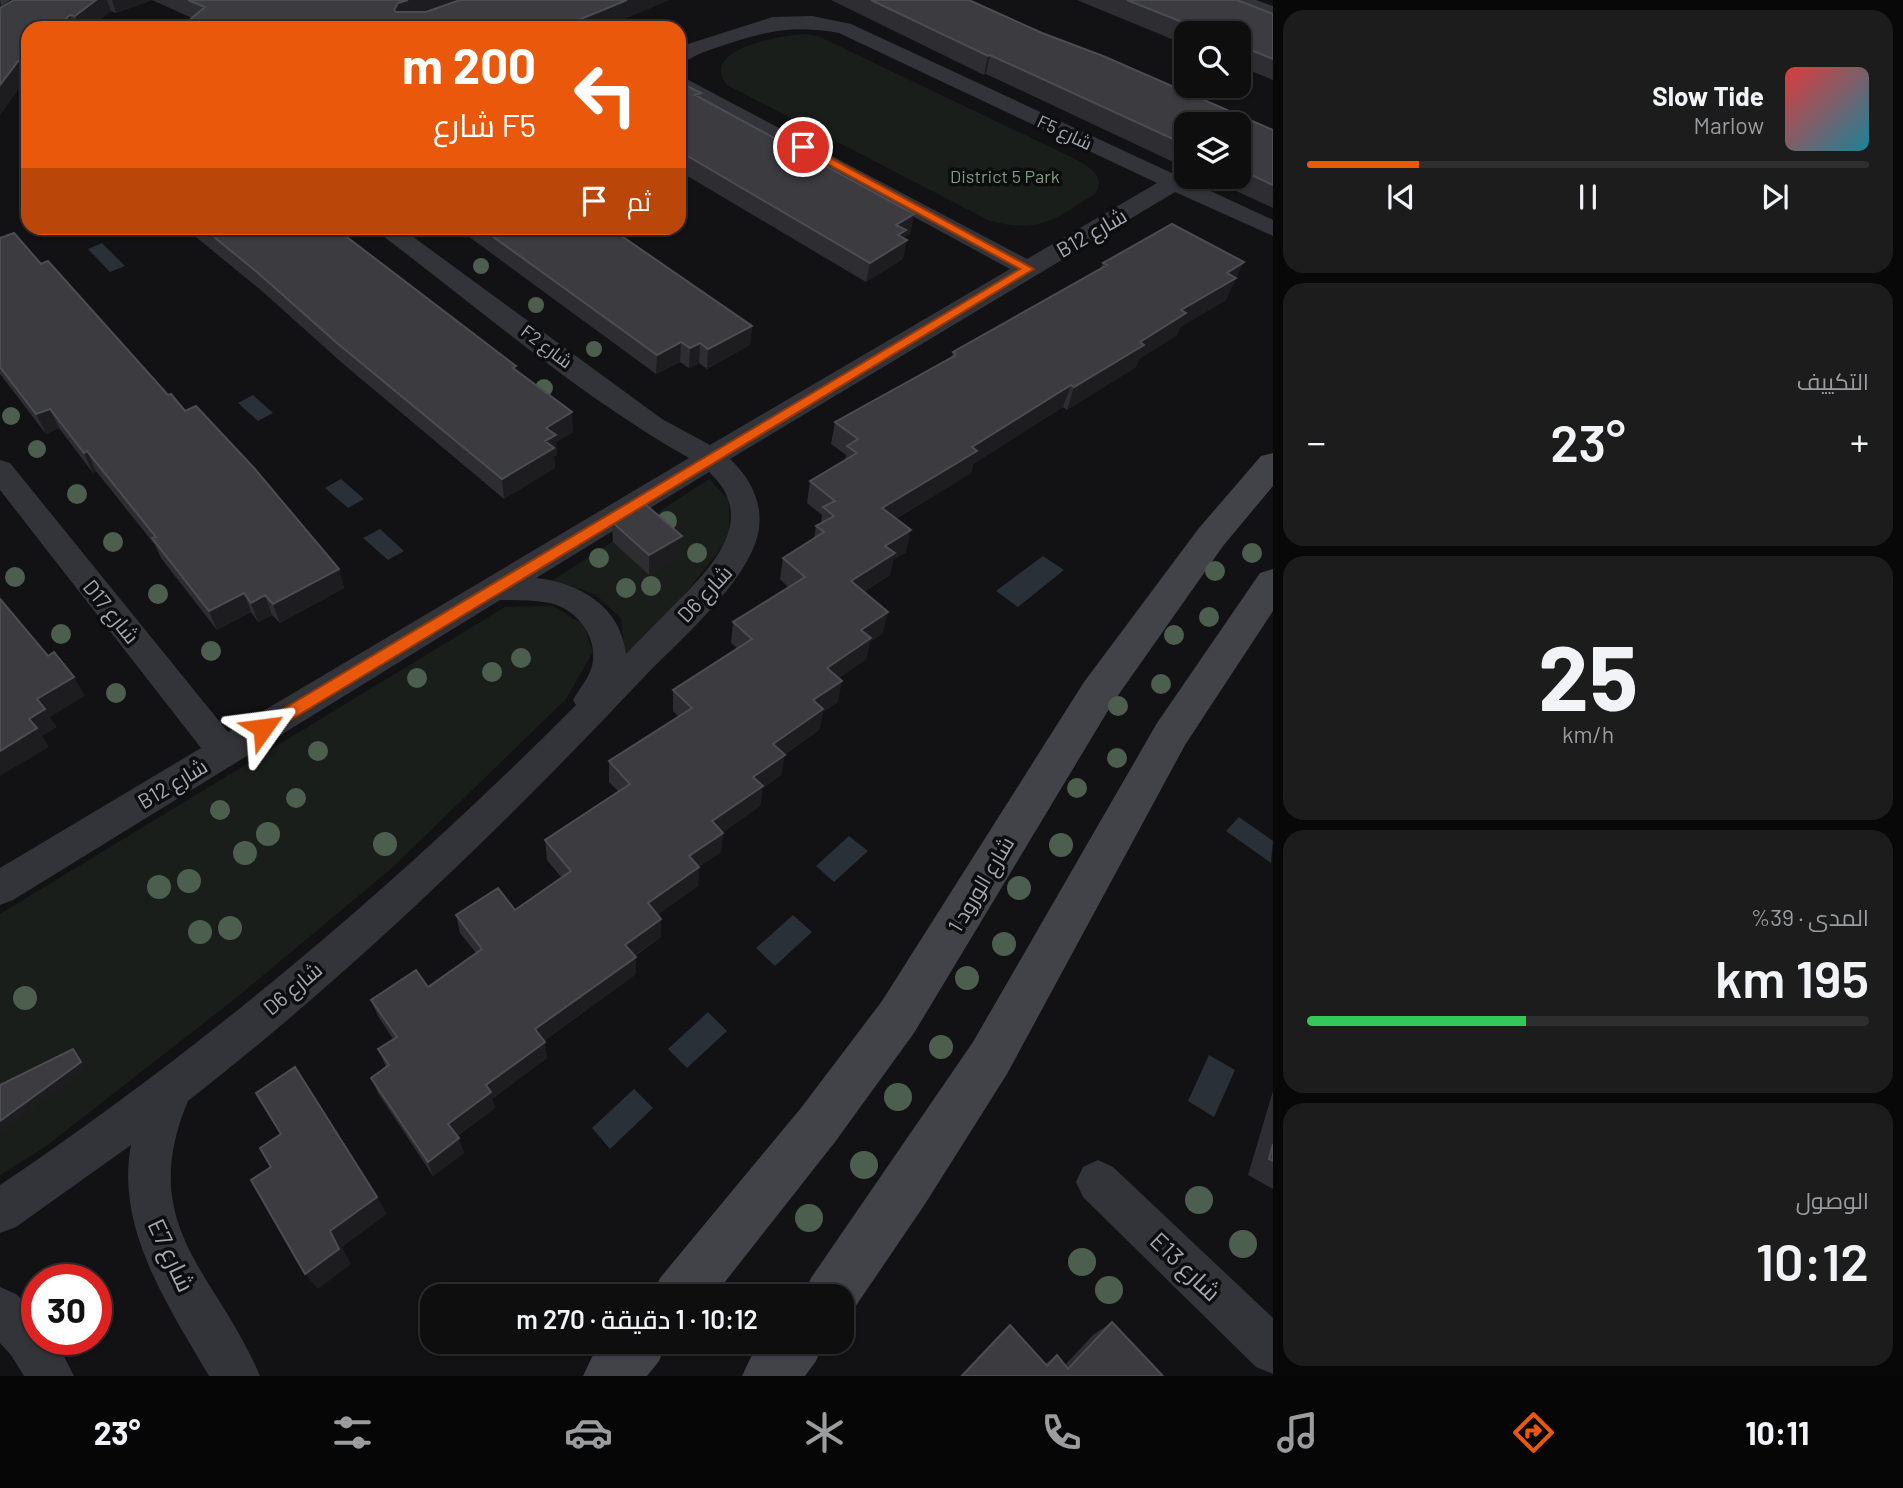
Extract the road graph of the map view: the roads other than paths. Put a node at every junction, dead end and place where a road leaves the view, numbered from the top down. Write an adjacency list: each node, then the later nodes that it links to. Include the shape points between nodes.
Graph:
1 (1239, 0): 2 (street)
2 (1273, 13)
3 (723, 40): 4 (street, F5 شارع); 6 (street, F5 شارع, via 703,54 694,71 705,88); 7 (street, F5 شارع, via 774,23 812,22 858,34)
4 (686, 53)
5 (686, 85): 6 (street, F5 شارع)
6 (734, 109): 10 (street, F5 شارع)
7 (1173, 183): 8 (street, F5 شارع); 10 (street, B12 شارع)
8 (1273, 229)
9 (396, 235): 11 (street, F2 شارع, via 652,425)
10 (1028, 269): 11 (street, B12 شارع)
11 (710, 458): 15 (street, B12 شارع); 16 (street, D6 شارع, via 729,473 742,495 742,542 731,566)
12 (1273, 464): 22 (street, شارع الورود 1, via 1211,537 1098,693 898,1017)
13 (0, 470): 17 (street, D17 شارع)
14 (1273, 582): 23 (street, via 1171,734 990,1058)
15 (493, 589): 16 (street, D6 شارع, via 536,589 568,597 593,614 607,638 608,665); 17 (street, B12 شارع)
16 (563, 739): 19 (street, D6 شارع, via 405,891)
17 (224, 752): 18 (street, B12 شارع)
18 (0, 888)
19 (174, 1085): 21 (street, D6 شارع); 29 (street, E7 شارع, via 155,1128 147,1174 151,1213 163,1247)
20 (1098, 1182): 25 (street, E13 شارع)
21 (0, 1212)
22 (690, 1284)
23 (839, 1284)
24 (0, 1310): 28 (street, via 28,1338)
25 (1273, 1350)
26 (630, 1354): 30 (street)
27 (788, 1354): 31 (street)
28 (50, 1376)
29 (236, 1376)
30 (611, 1376)
31 (771, 1376)

